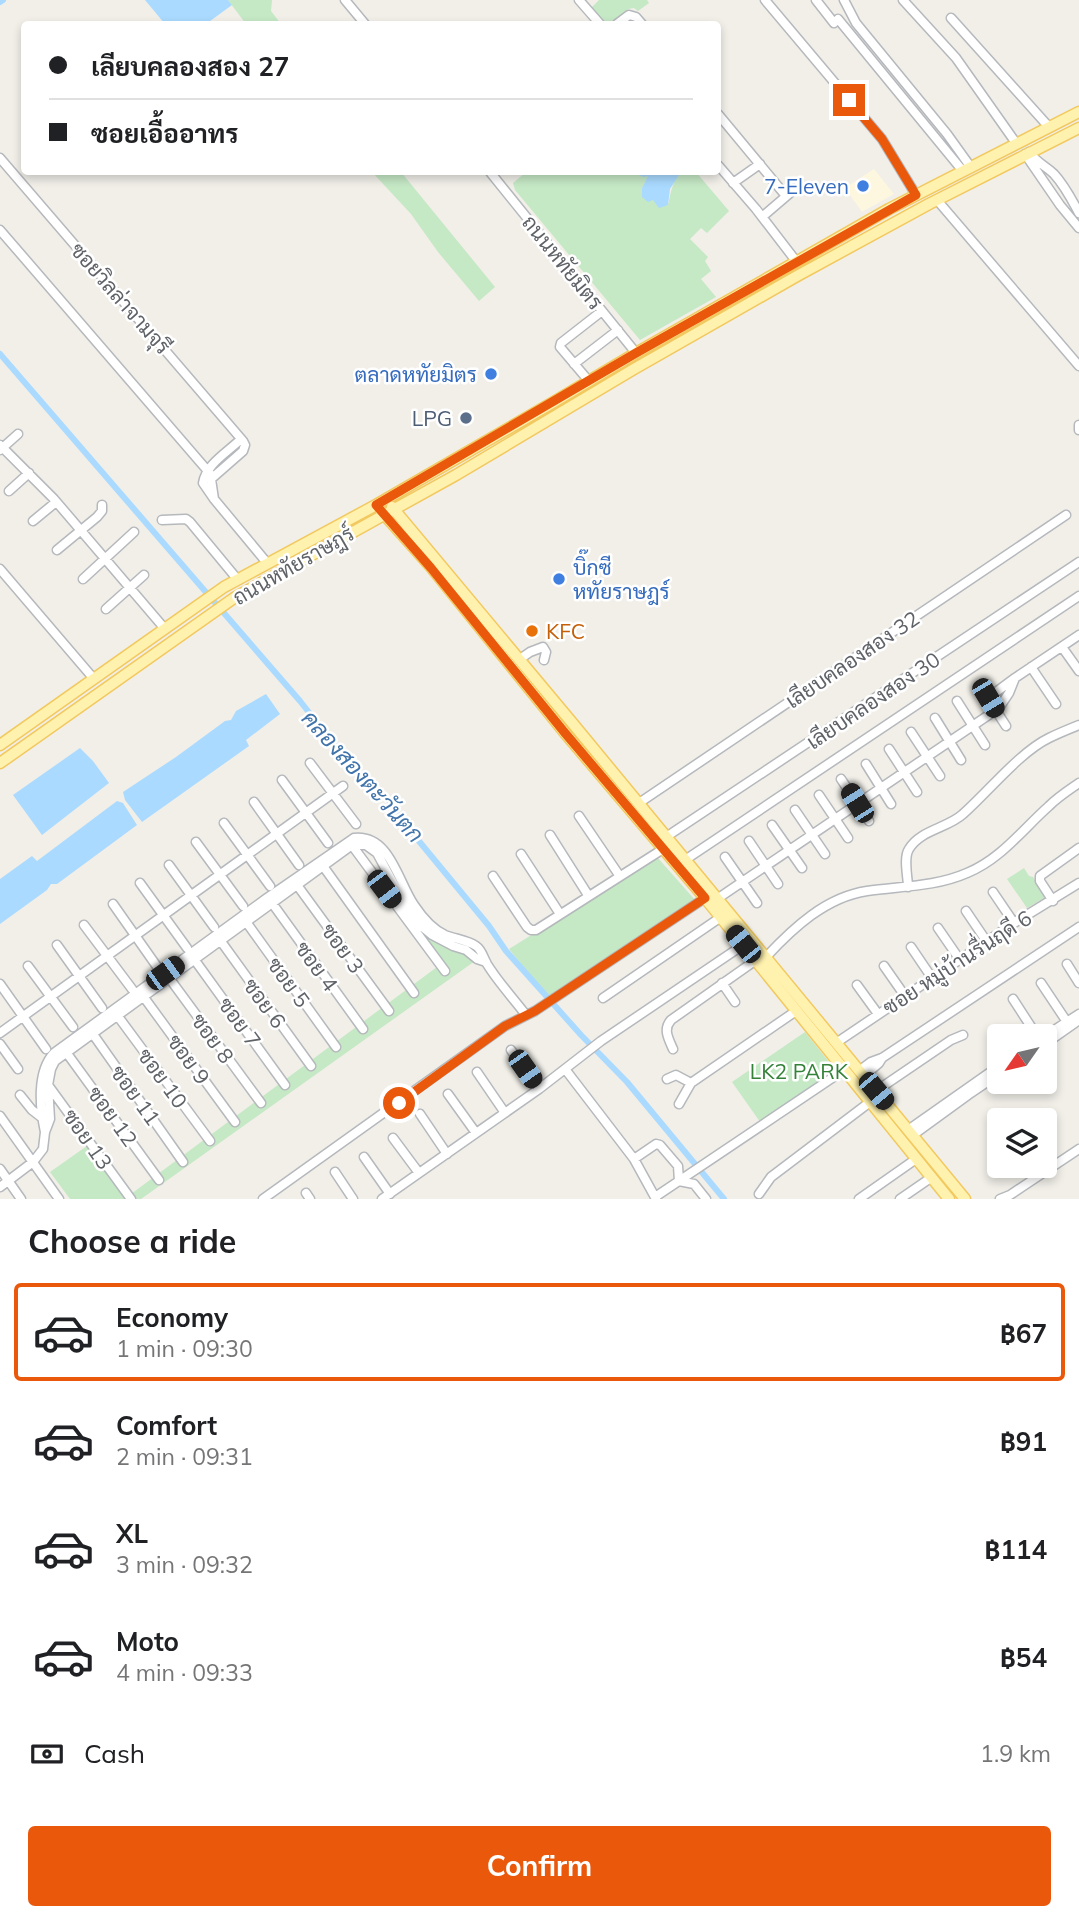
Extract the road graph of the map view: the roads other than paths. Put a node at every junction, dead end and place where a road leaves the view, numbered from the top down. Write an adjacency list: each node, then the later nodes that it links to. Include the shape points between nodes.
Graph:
1 (345, 0): 8 (street)
2 (765, 0): 31 (street, via 882,139)
3 (816, 0): 13 (street, via 834,23 838,19)
4 (844, 0): 12 (street)
5 (903, 0): 21 (street, via 956,58)
6 (584, 2): 9 (street)
7 (951, 18): 18 (street)
8 (362, 21)
9 (598, 21)
10 (621, 21): 11 (street, via 629,15)
11 (639, 21)
12 (856, 23): 13 (street); 14 (street)
13 (847, 31): 15 (street)
14 (899, 76): 15 (street); 25 (street, via 947,134)
15 (891, 83): 25 (street)
16 (1079, 111): 18 (main road, ถนนหทัยราษฎร์)
17 (721, 118): 24 (street)
18 (1049, 127): 21 (main road, ถนนหทัยราษฎร์)
19 (1075, 130): 20 (street); 22 (main road, ถนนหทัยราษฎร์)
20 (1079, 141)
21 (1016, 143): 25 (main road, ถนนหทัยราษฎร์)
22 (1027, 153): 27 (street); 33 (main road, ถนนหทัยราษฎร์)
23 (0, 158): 49 (street, ซอยวิลล่าจามจุรี, via 245,445)
24 (760, 164): 29 (street); 32 (street)
25 (966, 168): 31 (main road, ถนนหทัยราษฎร์)
26 (721, 169): 29 (street)
27 (1039, 169): 34 (street, via 1052,171); 36 (street)
28 (491, 175): 39 (street, ถนนหทัยมิตร)
29 (733, 183): 35 (street)
30 (797, 187): 32 (street)
31 (916, 195): 38 (main road, ถนนหทัยราษฎร์)
32 (786, 196): 35 (street)
33 (937, 200): 43 (main road, ถนนหทัยราษฎร์); 44 (street)
34 (1079, 213)
35 (762, 217): 38 (street)
36 (1079, 228)
37 (0, 230): 49 (street)
38 (796, 261): 41 (main road, ถนนหทัยราษฎร์)
39 (602, 311): 40 (street, ถนนหทัยมิตร); 42 (street, via 561,343)
40 (618, 330): 41 (street, ถนนหทัยมิตร); 42 (street)
41 (636, 353): 43 (main road); 45 (main road, ถนนหทัยราษฎร์)
42 (574, 363): 45 (street)
43 (644, 363): 53 (main road, ถนนหทัยราษฎร์)
44 (1079, 366)
45 (588, 380): 51 (main road, ถนนหทัยราษฎร์)
46 (18, 434): 47 (street)
47 (1, 447): 48 (street)
48 (29, 473): 50 (street); 52 (street)
49 (210, 474): 66 (street, via 214,499)
50 (9, 491)
51 (387, 499): 55 (main road, ถนนหทัยราษฎร์); 56 (main road)
52 (56, 502): 59 (street); 61 (street)
53 (409, 502): 56 (main road, ถนนหทัยราษฎร์); 60 (main road)
54 (102, 505): 61 (street, via 97,517)
55 (376, 505): 56 (main road); 66 (main road, ถนนหทัยราษฎร์)
56 (384, 514): 60 (main road); 94 (main road); 101 (main road, ถนนหทัยราษฎร์, via 207,615)
57 (1066, 514): 115 (street, เลียบคลองสอง 32)
58 (162, 520): 70 (street, via 190,522)
59 (33, 521)
60 (407, 524): 77 (main road)
61 (80, 530): 63 (street); 64 (street)
62 (134, 533): 64 (street)
63 (57, 550)
64 (106, 559): 69 (street); 71 (street)
65 (1079, 562): 129 (street, เลียบคลองสอง 30)
66 (268, 564): 70 (main road, ถนนหทัยราษฎร์)
67 (0, 569): 82 (street)
68 (144, 575): 71 (street)
69 (83, 579)
70 (238, 580): 74 (main road, ถนนหทัยราษฎร์)
71 (130, 588): 73 (street); 74 (street)
72 (1079, 596): 142 (street)
73 (106, 609)
74 (165, 629): 82 (main road, ถนนหทัยราษฎร์)
75 (1079, 635): 76 (street)
76 (1062, 647): 79 (street); 80 (street)
77 (520, 659): 78 (street, via 543,647); 90 (main road)
78 (544, 660)
79 (1031, 667): 81 (street); 86 (street)
80 (1079, 671)
81 (1015, 678): 84 (street); 87 (street)
82 (94, 679): 96 (main road, ถนนหทัยราษฎร์)
83 (980, 686): 84 (street)
84 (988, 698): 87 (street)
85 (957, 701): 91 (street)
86 (1056, 704)
87 (996, 710): 91 (street); 92 (street)
88 (935, 718): 95 (street)
89 (1079, 724): 157 (street, via 1039,744 962,815 922,835 906,856)
90 (574, 725): 94 (main road); 115 (main road)
91 (972, 726): 95 (street); 97 (street)
92 (1006, 726)
93 (911, 732): 99 (street)
94 (565, 733): 136 (main road)
95 (950, 741): 99 (street); 100 (street)
96 (0, 745)
97 (985, 745)
98 (888, 749): 104 (street)
99 (926, 757): 104 (street); 105 (street)
100 (961, 760)
101 (0, 763)
102 (310, 763): 112 (street)
103 (866, 764): 110 (street)
104 (903, 772): 110 (street); 111 (street)
105 (940, 776)
106 (841, 779): 116 (street)
107 (282, 780): 119 (street)
108 (1079, 783): 157 (street, via 981,866 944,881)
109 (343, 786): 112 (street)
110 (880, 787): 116 (street); 117 (street)
111 (917, 792)
112 (333, 793): 119 (street); 124 (street)
113 (819, 795): 121 (street)
114 (254, 802): 126 (street)
115 (639, 803): 129 (main road)
116 (857, 803): 121 (street); 122 (street)
117 (891, 804)
118 (795, 810): 128 (street)
119 (306, 813): 126 (street); 133 (street)
120 (579, 816): 149 (street)
121 (835, 819): 128 (street); 130 (street)
122 (869, 821)
123 (224, 823): 140 (street)
124 (356, 824)
125 (772, 825): 137 (street)
126 (277, 834): 140 (street); 144 (street)
127 (550, 835): 159 (street)
128 (812, 835): 137 (street); 139 (street)
129 (667, 837): 142 (main road)
130 (848, 838)
131 (749, 841): 146 (street)
132 (196, 842): 148 (street)
133 (328, 844)
134 (354, 848): 165 (street)
135 (1079, 848): 163 (street, via 1040,876)
136 (663, 849): 149 (street); 161 (main road)
137 (789, 850): 146 (street); 147 (street)
138 (521, 854): 170 (street)
139 (825, 854)
140 (248, 855): 148 (street); 156 (street)
141 (725, 857): 151 (street)
142 (685, 860): 162 (main road)
143 (169, 865): 160 (street)
144 (299, 865)
145 (323, 866): 155 (street); 165 (street, via 352,845 370,846); 203 (street)
146 (766, 866): 151 (street); 153 (street)
147 (802, 868)
148 (220, 875): 160 (street); 168 (street)
149 (619, 875): 159 (street)
150 (493, 876): 170 (street, via 531,930)
151 (742, 882): 162 (street); 166 (street)
152 (140, 883): 171 (street)
153 (778, 884)
154 (1079, 884): 163 (street, ซอย หมู่บ้านรื่นฤดี 6)
155 (297, 885): 164 (street); 211 (street, ซอย 3)
156 (270, 886)
157 (908, 887): 188 (street, via 866,891 817,910)
158 (993, 892): 174 (street)
159 (588, 895): 170 (street)
160 (191, 896): 171 (street); 176 (street)
161 (705, 898): 172 (main road); 216 (street)
162 (718, 899): 188 (main road)
163 (1053, 901): 174 (street, ซอย หมู่บ้านรื่นฤดี 6)
164 (272, 903): 173 (street); 223 (street, ซอย 4)
165 (404, 903): 173 (street, via 392,862 378,844 354,838); 193 (street); 216 (street, via 421,926 486,962)
166 (757, 903)
167 (113, 904): 179 (street, ซอย 8)
168 (243, 906)
169 (966, 911): 181 (street)
170 (560, 914)
171 (164, 916): 179 (street); 184 (street)
172 (721, 918): 182 (main road); 207 (street)
173 (244, 919): 180 (street); 194 (street); 230 (street, ซอย 5)
174 (1014, 923): 181 (street, ซอย หมู่บ้านรื่นฤดี 6)
175 (84, 925): 186 (street)
176 (214, 927)
177 (1079, 927): 240 (street, via 873,1061)
178 (938, 929): 189 (street)
179 (136, 935): 186 (street); 194 (street, ซอย 8)
180 (220, 940): 187 (street); 235 (street, ซอย 6)
181 (987, 942): 189 (street, ซอย หมู่บ้านรื่นฤดี 6)
182 (743, 944): 188 (main road); 237 (street)
183 (57, 945): 195 (street)
184 (187, 947)
185 (911, 947): 196 (street)
186 (108, 956): 195 (street); 202 (street)
187 (194, 959): 194 (street); 246 (street, ซอย 7)
188 (761, 959): 197 (street); 212 (main road); 228 (main road)
189 (960, 960): 196 (street, ซอย หมู่บ้านรื่นฤดี 6)
190 (1067, 964): 200 (street)
191 (28, 965): 206 (street)
192 (884, 965): 205 (street)
193 (445, 971)
194 (164, 973): 204 (street); 224 (street); 252 (street, ซอย 8)
195 (79, 976): 206 (street); 210 (street)
196 (932, 978): 205 (street, ซอย หมู่บ้านรื่นฤดี 6)
197 (722, 983): 209 (street); 233 (street, via 668,1024)
198 (1041, 983): 219 (street)
199 (0, 984): 217 (street)
200 (1079, 984)
201 (857, 985): 213 (street)
202 (132, 989)
203 (414, 993)
204 (143, 996): 215 (street); 259 (street, ซอย 9)
205 (905, 996): 213 (street, ซอย หมู่บ้านรื่นฤดี 6)
206 (51, 998): 217 (street); 221 (street)
207 (603, 998)
208 (1013, 999): 220 (street)
209 (736, 1002)
210 (102, 1008)
211 (389, 1011)
212 (796, 1011): 238 (main road); 244 (street)
213 (878, 1014): 228 (street, ซอย หมู่บ้านรื่นฤดี 6)
214 (1079, 1014): 219 (street)
215 (117, 1015): 224 (street); 264 (street, ซอย 10)
216 (526, 1016): 287 (street, via 505,1026)
217 (23, 1017): 225 (street); 231 (street)
218 (1079, 1020): 227 (street)
219 (1067, 1022): 222 (street)
220 (1029, 1024)
221 (73, 1027)
222 (1057, 1028)
223 (363, 1029)
224 (90, 1030): 234 (street); 245 (street, via 50,1057); 270 (street, ซอย 11)
225 (0, 1034)
226 (963, 1035): 248 (street)
227 (1057, 1036)
228 (836, 1043): 240 (main road)
229 (0, 1044): 236 (street)
230 (336, 1047)
231 (46, 1049)
232 (511, 1049): 247 (street)
233 (673, 1049)
234 (66, 1052): 245 (street, via 53,1065); 276 (street, ซอย 12)
235 (311, 1066)
236 (18, 1069)
237 (565, 1069): 247 (street); 268 (street)
238 (844, 1070): 251 (main road); 277 (street)
239 (477, 1072): 254 (street)
240 (862, 1074): 248 (main road)
241 (987, 1075): 256 (street)
242 (667, 1079): 244 (street, via 676,1075)
243 (987, 1082): 256 (street)
244 (691, 1083): 253 (street)
245 (45, 1084): 258 (street); 260 (street, via 50,1119); 286 (street, ซอย 13)
246 (285, 1085)
247 (539, 1089): 254 (street)
248 (876, 1091): 262 (main road)
249 (448, 1094): 261 (street)
250 (20, 1095): 258 (street)
251 (870, 1102): 269 (main road); 280 (street, via 771,1177)
252 (261, 1103)
253 (679, 1104)
254 (505, 1113): 261 (street)
255 (420, 1114): 266 (street)
256 (936, 1114): 262 (street)
257 (0, 1115): 271 (street)
258 (41, 1116): 260 (street)
259 (235, 1122)
260 (45, 1132): 271 (street, via 43,1149)
261 (476, 1133): 266 (street)
262 (910, 1133): 293 (main road)
263 (393, 1138): 274 (street)
264 (210, 1141)
265 (1079, 1149): 282 (street)
266 (447, 1154): 274 (street)
267 (364, 1157): 281 (street)
268 (634, 1159): 277 (street, via 660,1145 678,1166); 283 (street)
269 (916, 1159): 275 (main road); 290 (street)
270 (183, 1161)
271 (33, 1162): 278 (street); 285 (street)
272 (0, 1169): 278 (street)
273 (335, 1172): 288 (street)
274 (419, 1173): 281 (street)
275 (932, 1178): 291 (street); 292 (main road)
276 (159, 1180)
277 (681, 1180): 283 (street); 289 (street, via 694,1184)
278 (8, 1181): 279 (street); 284 (street)
279 (0, 1187)
280 (759, 1194)
281 (386, 1196)
282 (1009, 1197): 294 (street)
283 (656, 1198)
284 (21, 1199)
285 (59, 1199)
286 (131, 1199)
287 (263, 1199)
288 (353, 1199)
289 (706, 1199)
290 (859, 1199)
291 (900, 1199)
292 (949, 1199)
293 (965, 1199)
294 (1000, 1199)

